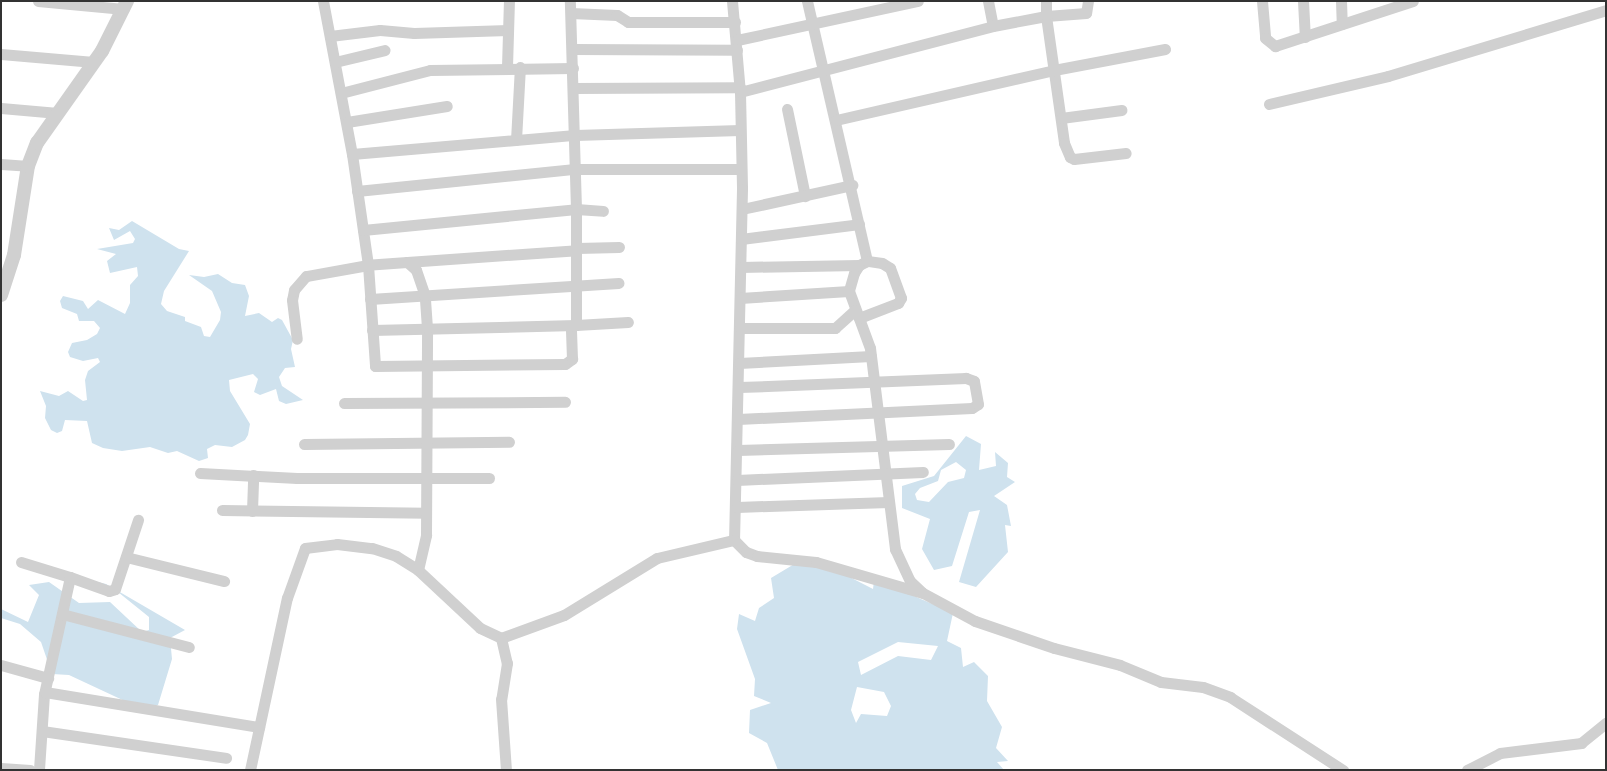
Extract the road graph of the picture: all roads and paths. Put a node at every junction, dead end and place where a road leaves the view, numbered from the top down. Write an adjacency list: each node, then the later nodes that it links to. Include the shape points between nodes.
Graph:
1 (38, 1): 15 (street)
2 (323, 1): 25 (street)
3 (509, 1): 24 (street)
4 (732, 1): 20 (street)
5 (807, 1): 22 (street)
6 (918, 1): 22 (street)
7 (988, 1): 23 (street)
8 (1046, 1): 19 (street)
9 (1088, 1): 19 (street, via 1086,13)
10 (1262, 1): 26 (street, via 1262,29 1268,43 1275,46)
11 (1303, 1): 26 (street)
12 (1342, 1): 21 (street)
13 (1372, 1): 18 (street)
14 (1413, 1): 18 (street)
15 (125, 5): 32 (street)
16 (570, 7): 20 (street, via 618,15 628,22); 28 (street)
17 (1606, 10): 42 (street, via 1379,79)
18 (1372, 14): 21 (street)
19 (1046, 16): 23 (street); 38 (street)
20 (735, 22): 27 (street)
21 (1342, 24): 26 (street)
22 (813, 26): 27 (street); 37 (street)
23 (993, 26): 37 (street)
24 (508, 30): 25 (street, via 414,33 380,30); 34 (street)
25 (330, 36): 33 (street)
26 (1305, 36)
27 (737, 45): 28 (street); 40 (street)
28 (572, 49): 36 (street)
29 (1165, 49): 38 (street)
30 (385, 50): 33 (street)
31 (1, 54): 32 (street)
32 (94, 62): 47 (street)
33 (336, 62): 41 (street)
34 (507, 67): 35 (street); 41 (street, via 430,70)
35 (520, 67): 36 (street); 53 (street)
36 (572, 68): 39 (street)
37 (824, 70): 40 (street); 49 (street)
38 (1054, 70): 48 (street); 49 (street)
39 (573, 88): 40 (street); 52 (street)
40 (740, 89): 51 (street)
41 (341, 93): 50 (street)
42 (1269, 104)
43 (447, 106): 50 (street)
44 (1, 108): 47 (street)
45 (787, 109): 62 (street)
46 (1121, 110): 48 (street)
47 (58, 113): 57 (street, via 38,143)
48 (1061, 118): 54 (street, via 1064,143 1074,160)
49 (836, 120): 60 (street)
50 (347, 122): 55 (street)
51 (740, 130): 52 (street); 59 (street)
52 (575, 135): 53 (street); 58 (street)
53 (516, 140): 55 (street)
54 (1126, 152)
55 (352, 154): 61 (street)
56 (1, 164): 57 (street)
57 (28, 166): 78 (street, via 14,255)
58 (575, 169): 59 (street); 61 (street); 63 (street)
59 (741, 169): 64 (street)
60 (852, 185): 62 (street); 66 (street)
61 (357, 191): 67 (street)
62 (805, 196): 64 (street)
63 (576, 209): 65 (street); 67 (street); 70 (street)
64 (742, 209): 68 (street)
65 (603, 210)
66 (859, 224): 68 (street); 72 (street)
67 (363, 230): 73 (street)
68 (741, 239): 74 (street)
69 (619, 247): 70 (street)
70 (577, 249): 71 (street); 76 (street)
71 (407, 262): 73 (street); 79 (street, via 416,270)
72 (863, 263): 74 (street); 77 (street); 82 (street, via 882,263 890,268 901,298 898,303)
73 (368, 265): 81 (street); 88 (street, via 306,276 300,280 292,300)
74 (741, 267): 80 (street)
75 (618, 283): 76 (street)
76 (577, 286): 79 (street); 84 (street)
77 (849, 291): 80 (street); 82 (street)
78 (1, 295)
79 (425, 296): 81 (street); 85 (street)
80 (740, 298): 86 (street)
81 (370, 299): 87 (street)
82 (857, 314): 86 (street, via 835,328); 89 (street)
83 (628, 322): 84 (street)
84 (574, 326): 85 (street); 91 (street, via 572,360 565,364)
85 (427, 328): 87 (street); 91 (street)
86 (740, 328): 90 (street)
87 (372, 330): 91 (street, via 375,366)
88 (297, 339)
89 (871, 356): 90 (street); 92 (street)
90 (739, 363): 93 (street)
91 (426, 364): 94 (street)
92 (875, 383): 93 (street); 97 (street); 97 (street, via 966,378 974,381 978,404 972,408)
93 (739, 387): 98 (street)
94 (426, 402): 95 (street); 96 (street); 99 (street)
95 (565, 402)
96 (344, 404)
97 (879, 413): 98 (street); 102 (street)
98 (738, 419): 104 (street)
99 (426, 441): 100 (street); 101 (street); 109 (street)
100 (509, 442)
101 (304, 444)
102 (883, 444): 103 (street); 104 (street); 107 (street)
103 (949, 444)
104 (738, 450): 111 (street)
105 (923, 472): 107 (street)
106 (200, 473): 108 (street)
107 (886, 474): 111 (street); 112 (street)
108 (253, 475): 109 (street); 115 (street)
109 (426, 476): 110 (street); 116 (street)
110 (489, 478)
111 (737, 480): 113 (street)
112 (889, 502): 113 (street); 124 (street, via 894,549 910,580)
113 (737, 508): 118 (street)
114 (222, 510): 115 (street)
115 (252, 511): 116 (street)
116 (426, 513): 121 (street, via 426,535)
117 (138, 520): 119 (street)
118 (734, 540): 124 (street, via 746,552 757,556 816,562); 126 (street, via 657,558 564,615)
119 (126, 558): 122 (street, via 115,589 109,590); 123 (street)
120 (21, 562): 122 (street)
121 (418, 570): 126 (street, via 480,628); 132 (street, via 396,556 372,548 337,544 305,548 287,598)
122 (70, 577): 125 (street)
123 (224, 580)
124 (923, 593): 140 (street, via 975,621 1054,648 1120,665 1161,682 1203,688 1230,697)
125 (62, 614): 127 (street); 129 (street)
126 (501, 638): 139 (street, via 507,663 501,699)
127 (189, 647)
128 (1, 665): 129 (street)
129 (48, 678): 130 (street)
130 (45, 692): 132 (street); 133 (street)
131 (1606, 723): 141 (street, via 1581,743 1500,753)
132 (259, 727): 138 (street)
133 (42, 731): 134 (street); 137 (street)
134 (226, 758)
135 (1, 768): 136 (street)
136 (30, 770)
137 (39, 770)
138 (250, 770)
139 (506, 770)
140 (1343, 770)
141 (1467, 770)

